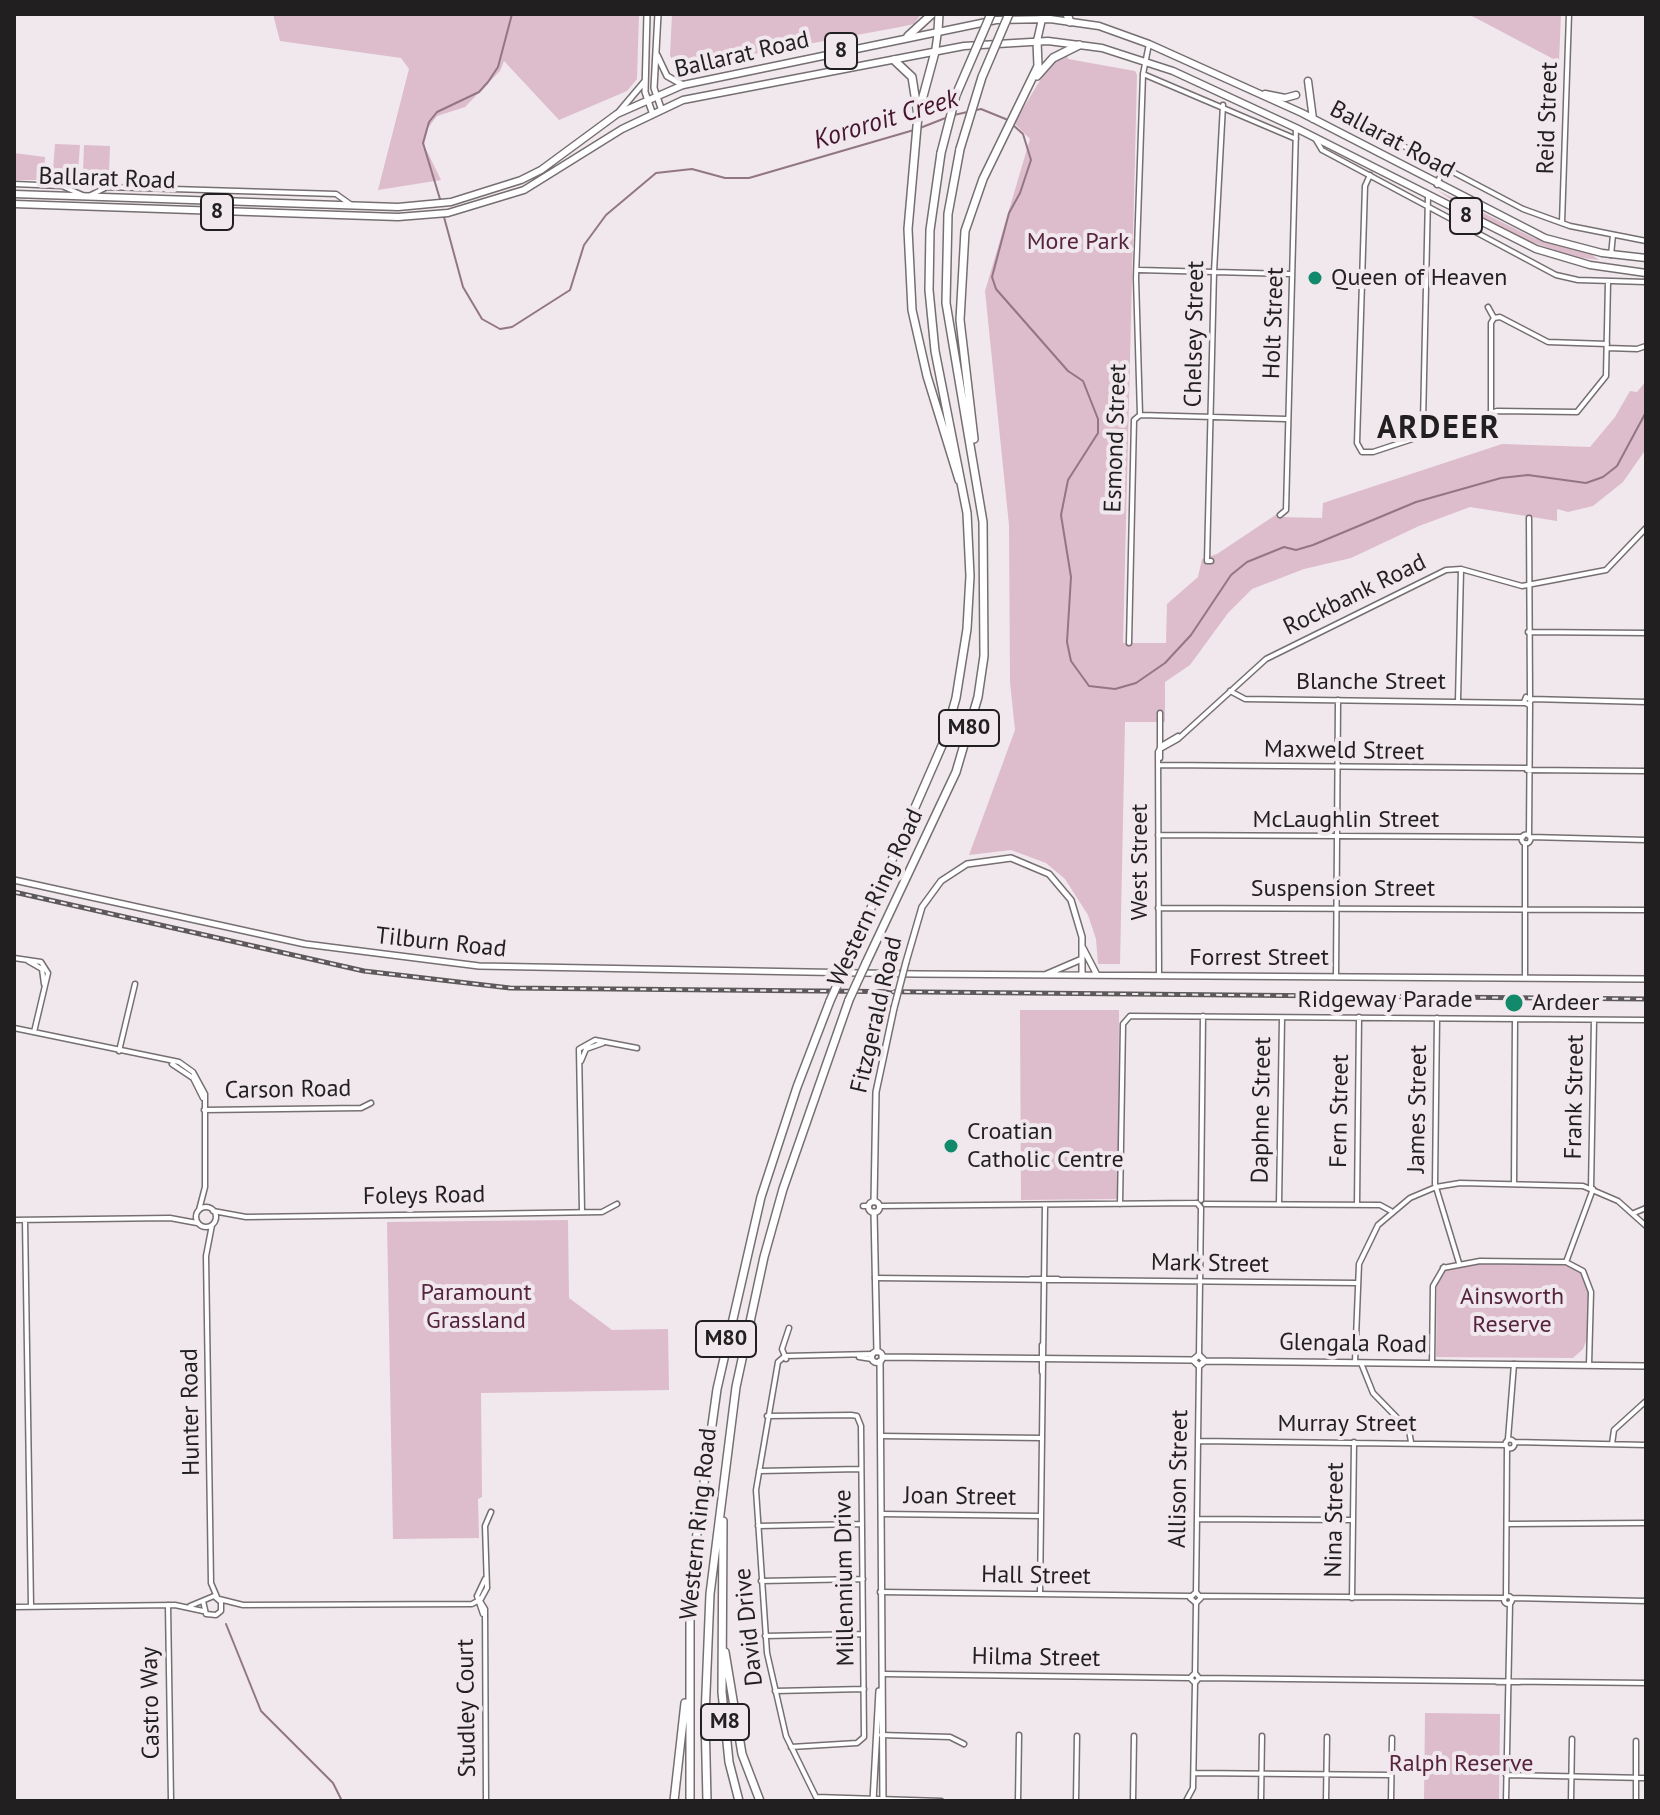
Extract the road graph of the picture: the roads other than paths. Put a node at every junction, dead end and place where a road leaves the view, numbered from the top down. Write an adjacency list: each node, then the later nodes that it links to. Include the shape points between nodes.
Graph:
1 (647, 14): 20 (street)
2 (658, 14): 15 (street)
3 (932, 14): 11 (highway)
4 (939, 14): 10 (highway)
5 (991, 14): 80 (highway, Western Ring Road / M80, bridge, via 956,95 930,230 935,351)
6 (1009, 14): 79 (highway, Western Ring Road / M80, bridge, via 960,149 948,214 946,303)
7 (1569, 14): 55 (street, Reid Street)
8 (1044, 17): 9 (highway, Ballarat Road / 8); 10 (highway, Ballarat Road / 8); 12 (highway)
9 (1069, 18): 13 (highway, Ballarat Road / 8)
10 (938, 31): 11 (highway, Ballarat Road / 8); 16 (highway)
11 (908, 36): 22 (highway, Ballarat Road / 8)
12 (1037, 41): 14 (highway, Ballarat Road / 8); 16 (highway, Ballarat Road / 8); 24 (highway, via 1038,66)
13 (1149, 44): 18 (street, Esmond Street); 23 (highway, Ballarat Road / 8)
14 (1079, 45): 18 (highway, Ballarat Road / 8); 24 (highway, via 1053,58)
15 (656, 50): 22 (street, via 664,73); 25 (street)
16 (935, 52): 17 (highway, Ballarat Road / 8); 32 (highway)
17 (894, 60): 29 (highway, Ballarat Road / 8, via 710,92); 32 (highway, via 912,77)
18 (1143, 60): 19 (street, Esmond Street); 34 (highway, Ballarat Road / 8)
19 (1143, 74): 28 (street); 64 (street, Esmond Street)
20 (645, 81): 27 (street); 31 (street)
21 (1308, 81): 33 (highway)
22 (683, 85): 25 (highway, Ballarat Road / 8)
23 (1250, 90): 26 (highway); 33 (highway, Ballarat Road / 8)
24 (1026, 92): 79 (highway, via 974,201 961,260 962,355)
25 (656, 95): 27 (highway, Ballarat Road / 8); 29 (street)
26 (1296, 95)
27 (647, 99): 30 (street); 31 (highway, Ballarat Road / 8)
28 (1223, 105): 37 (street); 65 (street, Chelsey Street)
29 (661, 108): 30 (highway, Ballarat Road / 8)
30 (652, 112): 41 (highway, Ballarat Road / 8)
31 (617, 114): 38 (highway, Ballarat Road / 8)
32 (918, 115): 80 (highway, via 908,229 912,310)
33 (1313, 119): 43 (highway, Ballarat Road / 8)
34 (1296, 128): 36 (highway, Ballarat Road / 8); 37 (street, Holt Street)
35 (1365, 132): 39 (street, Ballarat Road, via 1373,130)
36 (1316, 137): 42 (street, Ballarat Road, via 1322,150); 50 (highway, Ballarat Road / 8)
37 (1296, 139): 67 (street, Holt Street)
38 (553, 162): 41 (highway); 49 (highway, Ballarat Road / 8, via 499,190 417,207)
39 (1437, 164): 40 (street, Ballarat Road); 43 (street)
40 (1443, 168): 45 (street); 55 (street, Ballarat Road)
41 (559, 171): 53 (highway, Ballarat Road / 8, via 505,198 419,216)
42 (1370, 175): 54 (street, Ballarat Road); 78 (street, via 1365,186 1357,443 1362,452 1373,452)
43 (1429, 180): 45 (highway, Ballarat Road / 8); 50 (highway)
44 (14, 184): 49 (street, via 62,186)
45 (1437, 185): 50 (highway); 61 (highway, Ballarat Road / 8, via 1545,238)
46 (14, 194): 47 (highway, Ballarat Road / 8)
47 (27, 194): 48 (highway, Ballarat Road / 8); 52 (highway)
48 (59, 195): 49 (highway, Ballarat Road / 8); 53 (highway)
49 (87, 197)
50 (1431, 197): 54 (street); 56 (highway, Ballarat Road / 8)
51 (14, 204): 52 (highway, Ballarat Road / 8)
52 (29, 205): 53 (highway, Ballarat Road / 8)
53 (58, 206)
54 (1430, 210): 57 (street, Ballarat Road); 78 (street)
55 (1562, 223): 58 (street, Ballarat Road)
56 (1483, 225): 57 (highway); 59 (highway); 63 (highway, Ballarat Road / 8, via 1553,255)
57 (1471, 228): 59 (street, Ballarat Road)
58 (1613, 235): 60 (street, Ballarat Road); 61 (street)
59 (1487, 239): 68 (street, Ballarat Road, via 1556,275)
60 (1646, 241)
61 (1611, 255): 62 (highway, Ballarat Road / 8); 63 (highway)
62 (1646, 258)
63 (1610, 269): 66 (highway, Ballarat Road / 8)
64 (1139, 270): 65 (street); 75 (street, Esmond Street)
65 (1214, 272): 67 (street); 76 (street, Chelsey Street)
66 (1646, 273)
67 (1290, 274): 77 (street, Holt Street)
68 (1608, 282): 69 (street, Ballarat Road); 72 (street)
69 (1646, 282)
70 (1488, 307): 71 (street)
71 (1494, 318): 72 (street, via 1548,342); 74 (street)
72 (1607, 346): 73 (street); 74 (street, via 1606,376 1577,412)
73 (1646, 346)
74 (1491, 413): 78 (street)
75 (1140, 415): 76 (street); 89 (street, Esmond Street, via 1134,420)
76 (1211, 417): 77 (street); 84 (street, Chelsey Street)
77 (1286, 419): 81 (street, Holt Street, via 1286,510)
78 (1426, 434)
79 (977, 473): 191 (highway, Western Ring Road / M80, bridge, via 986,618 978,697 956,772 849,1000 803,1125 764,1257 736,1387)
80 (967, 513): 232 (highway, Western Ring Road / M80, bridge, via 970,603 956,698 932,774 830,1001 772,1161 723,1355 690,1584)
81 (1280, 515)
82 (1529, 518): 86 (street)
83 (1646, 528): 86 (street, Rockbank Road, via 1609,568)
84 (1211, 561)
85 (1459, 569): 86 (street, Rockbank Road); 90 (street, Rockbank Road, via 1446,570 1266,659); 92 (street)
86 (1528, 585): 87 (street)
87 (1528, 632): 88 (street); 93 (street)
88 (1646, 633)
89 (1129, 643)
90 (1230, 691): 91 (street, Blanche Street, via 1245,699); 96 (street, Rockbank Road)
91 (1338, 700): 92 (street, Blanche Street); 98 (street)
92 (1458, 701): 93 (street, Blanche Street)
93 (1527, 701): 94 (street); 99 (street)
94 (1646, 702)
95 (1160, 713): 96 (street, West Street)
96 (1162, 747): 97 (street, West Street)
97 (1159, 766): 98 (street, Maxweld Street); 101 (street, West Street)
98 (1337, 769): 99 (street, Maxweld Street); 102 (street)
99 (1527, 770): 100 (street, Maxweld Street); 104 (street)
100 (1646, 771)
101 (1158, 837): 102 (street, McLaughlin Street); 106 (street, West Street)
102 (1337, 838): 104 (street, McLaughlin Street); 107 (street)
103 (1646, 840): 104 (street)
104 (1526, 841): 108 (street)
105 (14, 880): 113 (street, Tilburn Road, via 305,944 440,962 563,970)
106 (1158, 906): 107 (street, Suspension Street); 117 (street, West Street)
107 (1336, 908): 108 (street, Suspension Street); 118 (street)
108 (1526, 909): 109 (street, Suspension Street); 119 (street)
109 (1646, 910)
110 (1083, 947): 112 (street, Fitzgerald Road); 116 (street); 143 (street, Fitzgerald Road, bridge, via 1077,913 1057,881 1023,861 995,858 954,870 930,893 917,920 876,1092)
111 (14, 958): 130 (street, via 42,969 44,986)
112 (1082, 959): 114 (street); 115 (street, Fitzgerald Road)
113 (871, 973): 114 (street, Forrest Street)
114 (1045, 975): 115 (street, Forrest Street)
115 (1082, 975): 116 (street, Forrest Street)
116 (1097, 975): 117 (street, Forrest Street)
117 (1157, 975): 118 (street, Forrest Street)
118 (1336, 976): 119 (street, Forrest Street)
119 (1525, 978): 120 (street, Forrest Street)
120 (1646, 979)
121 (135, 984): 132 (street)
122 (1203, 1016): 123 (street, Ridgeway Parade); 140 (street, Ridgeway Parade, via 1124,1019); 141 (street)
123 (1282, 1017): 124 (street, Ridgeway Parade); 142 (street, Daphne Street)
124 (1359, 1017): 125 (street, Ridgeway Parade); 145 (street, Fern Street)
125 (1437, 1018): 126 (street, Ridgeway Parade); 136 (street, James Street)
126 (1515, 1019): 127 (street, Ridgeway Parade); 135 (street)
127 (1594, 1020): 128 (street, Ridgeway Parade); 137 (street, Frank Street)
128 (1646, 1020)
129 (14, 1028): 130 (street)
130 (34, 1032): 132 (street)
131 (637, 1048): 149 (street, via 608,1042 586,1049 580,1063)
132 (119, 1051): 134 (street, via 169,1062 193,1078)
133 (371, 1103): 134 (street, Carson Road, via 361,1108)
134 (204, 1110): 138 (street)
135 (1514, 1184): 136 (street); 137 (street)
136 (1436, 1187): 150 (street); 160 (street, James Street)
137 (1590, 1188): 151 (street); 161 (street, Frank Street)
138 (205, 1195): 147 (street); 148 (street)
139 (617, 1204): 149 (street, Foleys Road, via 609,1211)
140 (1120, 1204): 141 (street); 144 (street)
141 (1201, 1204): 142 (street); 164 (street)
142 (1279, 1204): 145 (street)
143 (871, 1205): 144 (street); 162 (street)
144 (1045, 1205): 163 (street)
145 (1357, 1205): 150 (street)
146 (1646, 1209): 151 (street)
147 (212, 1210): 148 (street); 152 (street, Foleys Road); 156 (street)
148 (198, 1211): 153 (street); 157 (street)
149 (582, 1211): 152 (street, Foleys Road)
150 (1391, 1211): 165 (street, via 1364,1249)
151 (1636, 1215): 158 (street)
152 (229, 1216): 156 (street, Foleys Road)
153 (183, 1219): 155 (street); 157 (street)
154 (14, 1220): 155 (street)
155 (25, 1220): 220 (street)
156 (214, 1223): 157 (street, Foleys Road); 159 (street, Hunter Road)
157 (199, 1225): 159 (street, Hunter Road)
158 (1646, 1226)
159 (208, 1240): 203 (street, Hunter Road)
160 (1458, 1261): 161 (street); 174 (street, via 1443,1268 1433,1290)
161 (1566, 1262): 176 (street, via 1589,1281)
162 (875, 1278): 163 (street, Mark Street); 169 (street)
163 (1044, 1280): 164 (street, Mark Street); 170 (street)
164 (1200, 1282): 165 (street, Mark Street); 167 (street)
165 (1356, 1283): 173 (street)
166 (789, 1328): 168 (street)
167 (1199, 1355): 171 (street); 172 (street)
168 (786, 1357): 169 (street); 180 (street, David Drive, via 777,1369)
169 (876, 1357): 170 (street); 181 (street)
170 (1042, 1359): 171 (street); 182 (street)
171 (1193, 1360): 177 (street)
172 (1205, 1361): 173 (street, Glengala Road); 177 (street)
173 (1358, 1362): 174 (street, Glengala Road); 185 (street, via 1373,1393 1408,1428)
174 (1432, 1363): 175 (street, Glengala Road)
175 (1511, 1364): 176 (street, Glengala Road); 186 (street)
176 (1589, 1365): 178 (street, Glengala Road)
177 (1199, 1366): 183 (street, Allison Street)
178 (1646, 1366)
179 (1646, 1401): 187 (street, via 1614,1430)
180 (767, 1416): 189 (street, Millennium Drive, via 857,1416); 190 (street, David Drive)
181 (878, 1436): 182 (street); 193 (street)
182 (1042, 1438): 194 (street)
183 (1198, 1441): 184 (street, Murray Street); 195 (street, Allison Street)
184 (1354, 1442): 185 (street, Murray Street); 196 (street, Nina Street)
185 (1409, 1442): 186 (street, Murray Street)
186 (1510, 1443): 187 (street, Murray Street); 197 (street)
187 (1612, 1445): 188 (street, Murray Street)
188 (1646, 1445)
189 (861, 1469): 190 (street); 199 (street, Millennium Drive)
190 (759, 1471): 200 (street, David Drive)
191 (723, 1499): 225 (highway); 263 (highway, Western Ring Road / M80, via 707,1633)
192 (491, 1512): 211 (street, via 485,1526 487,1588)
193 (879, 1514): 194 (street, Joan Street); 204 (street)
194 (1041, 1516): 206 (street)
195 (1197, 1519): 196 (street); 205 (street, Allison Street)
196 (1353, 1520): 210 (street, Nina Street)
197 (1509, 1522): 198 (street); 213 (street)
198 (1646, 1523)
199 (862, 1524): 200 (street); 201 (street, Millennium Drive)
200 (758, 1526): 202 (street, David Drive)
201 (863, 1579): 202 (street); 223 (street, Millennium Drive)
202 (761, 1581): 224 (street, David Drive)
203 (211, 1583): 209 (street, Hunter Road); 212 (street, Hunter Road)
204 (880, 1592): 206 (street, Hall Street); 226 (street)
205 (1196, 1592): 207 (street); 208 (street)
206 (1040, 1594): 207 (street, Hall Street)
207 (1191, 1596): 215 (street)
208 (1201, 1596): 210 (street); 215 (street)
209 (218, 1598): 212 (street); 216 (street); 222 (street, Hunter Road)
210 (1352, 1598): 213 (street)
211 (478, 1599): 216 (street); 260 (street, Studley Court, via 484,1614)
212 (204, 1600): 218 (street); 221 (street)
213 (1508, 1600): 214 (street); 229 (street)
214 (1646, 1601)
215 (1196, 1603): 227 (street)
216 (234, 1604): 222 (street)
217 (168, 1605): 218 (street); 220 (street); 259 (street, Castro Way)
218 (190, 1606): 221 (street)
219 (14, 1607): 220 (street)
220 (31, 1607)
221 (203, 1611): 222 (street, via 212,1616)
222 (221, 1611)
223 (863, 1634): 224 (street); 233 (street, Millennium Drive)
224 (765, 1636): 234 (street, David Drive)
225 (722, 1642): 264 (highway, M8, via 723,1709); 265 (highway, via 742,1754)
226 (881, 1674): 227 (street, Hilma Street); 235 (street); 247 (street)
227 (1192, 1676): 228 (street); 230 (street)
228 (1199, 1678): 229 (street); 230 (street)
229 (1507, 1681): 231 (street); 253 (street)
230 (1195, 1683): 249 (street)
231 (1646, 1683)
232 (688, 1689): 261 (highway, M8); 262 (highway, Western Ring Road / M80)
233 (864, 1689): 234 (street); 248 (street, Millennium Drive, via 863,1740)
234 (774, 1691): 248 (street, David Drive)
235 (883, 1735): 237 (street); 245 (street); 247 (street)
236 (1019, 1735): 267 (street)
237 (894, 1736): 245 (street); 246 (street, via 950,1737)
238 (1077, 1736): 268 (street)
239 (1134, 1736): 269 (street)
240 (1262, 1736): 250 (street)
241 (1327, 1737): 251 (street)
242 (1392, 1738): 252 (street)
243 (1572, 1739): 254 (street)
244 (1636, 1741): 255 (street)
245 (883, 1744): 258 (street)
246 (964, 1744)
247 (875, 1746): 257 (street)
248 (791, 1747): 257 (street, David Drive, via 816,1797)
249 (1194, 1773): 250 (street); 270 (street)
250 (1262, 1774): 251 (street); 271 (street)
251 (1327, 1774): 252 (street); 272 (street)
252 (1391, 1775): 273 (street)
253 (1506, 1777): 254 (street); 274 (street)
254 (1571, 1778): 255 (street); 275 (street)
255 (1636, 1778): 256 (street); 276 (street)
256 (1646, 1778)
257 (873, 1800): 258 (street, David Drive)
258 (883, 1800): 266 (street, David Drive)
259 (171, 1801)
260 (486, 1801)
261 (674, 1801)
262 (690, 1801)
263 (707, 1801)
264 (739, 1801)
265 (760, 1801)
266 (941, 1801)
267 (1018, 1801)
268 (1076, 1801)
269 (1133, 1801)
270 (1188, 1801)
271 (1261, 1801)
272 (1326, 1801)
273 (1391, 1801)
274 (1506, 1801)
275 (1571, 1801)
276 (1636, 1801)

